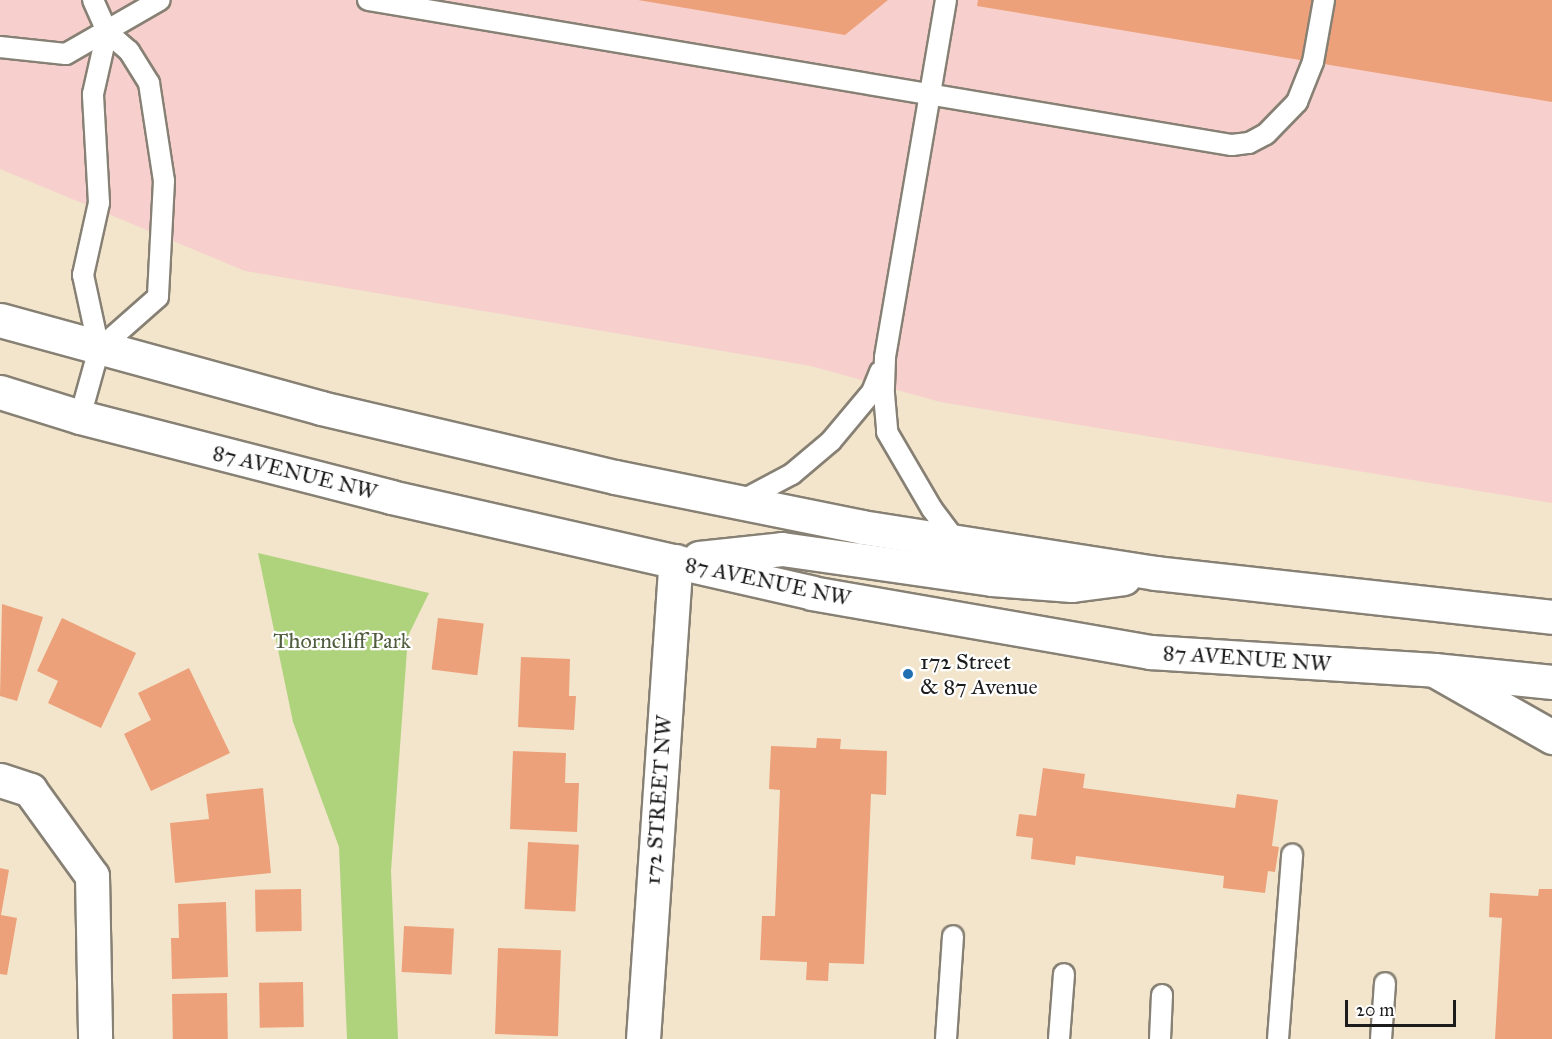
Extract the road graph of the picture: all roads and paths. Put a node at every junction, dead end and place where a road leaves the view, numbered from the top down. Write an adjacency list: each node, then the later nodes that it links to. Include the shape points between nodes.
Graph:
1 (93, 0): 6 (lane)
2 (160, 0): 6 (lane)
3 (368, 0): 8 (lane)
4 (946, 0): 8 (lane)
5 (1324, 0): 8 (lane, via 1313,62 1297,102 1266,134 1249,143 1212,141)
6 (107, 32): 7 (lane, via 66,54); 10 (lane, via 93,94 99,203 83,275); 10 (lane, via 129,51 149,83 161,144 163,228 158,297)
7 (0, 47)
8 (930, 94): 11 (lane)
9 (0, 320): 10 (main road)
10 (99, 349): 13 (lane); 14 (main road, via 321,408)
11 (885, 358): 14 (lane, via 872,392 831,441 792,474); 15 (lane, via 887,432 932,509)
12 (0, 392): 13 (main road, 87 AVENUE NW)
13 (80, 417): 16 (main road, 87 AVENUE NW, via 391,497)
14 (739, 502): 15 (main road)
15 (956, 541): 17 (main road)
16 (676, 561): 17 (main road, via 782,549 992,579 1072,585); 19 (main road, 87 AVENUE NW, via 812,593 1150,652); 29 (main road, 172 STREET NW)
17 (1155, 573): 18 (main road)
18 (1552, 617)
19 (1434, 670): 20 (main road, 87 AVENUE NW); 21 (main road)
20 (1552, 682)
21 (1552, 737)
22 (0, 780): 28 (main road, via 30,790 92,876)
23 (1292, 855): 33 (lane)
24 (953, 936): 30 (lane)
25 (1064, 974): 31 (lane)
26 (1384, 983): 34 (lane)
27 (1162, 995): 32 (lane)
28 (95, 1039)
29 (643, 1039)
30 (946, 1039)
31 (1059, 1039)
32 (1160, 1039)
33 (1278, 1039)
34 (1381, 1039)

